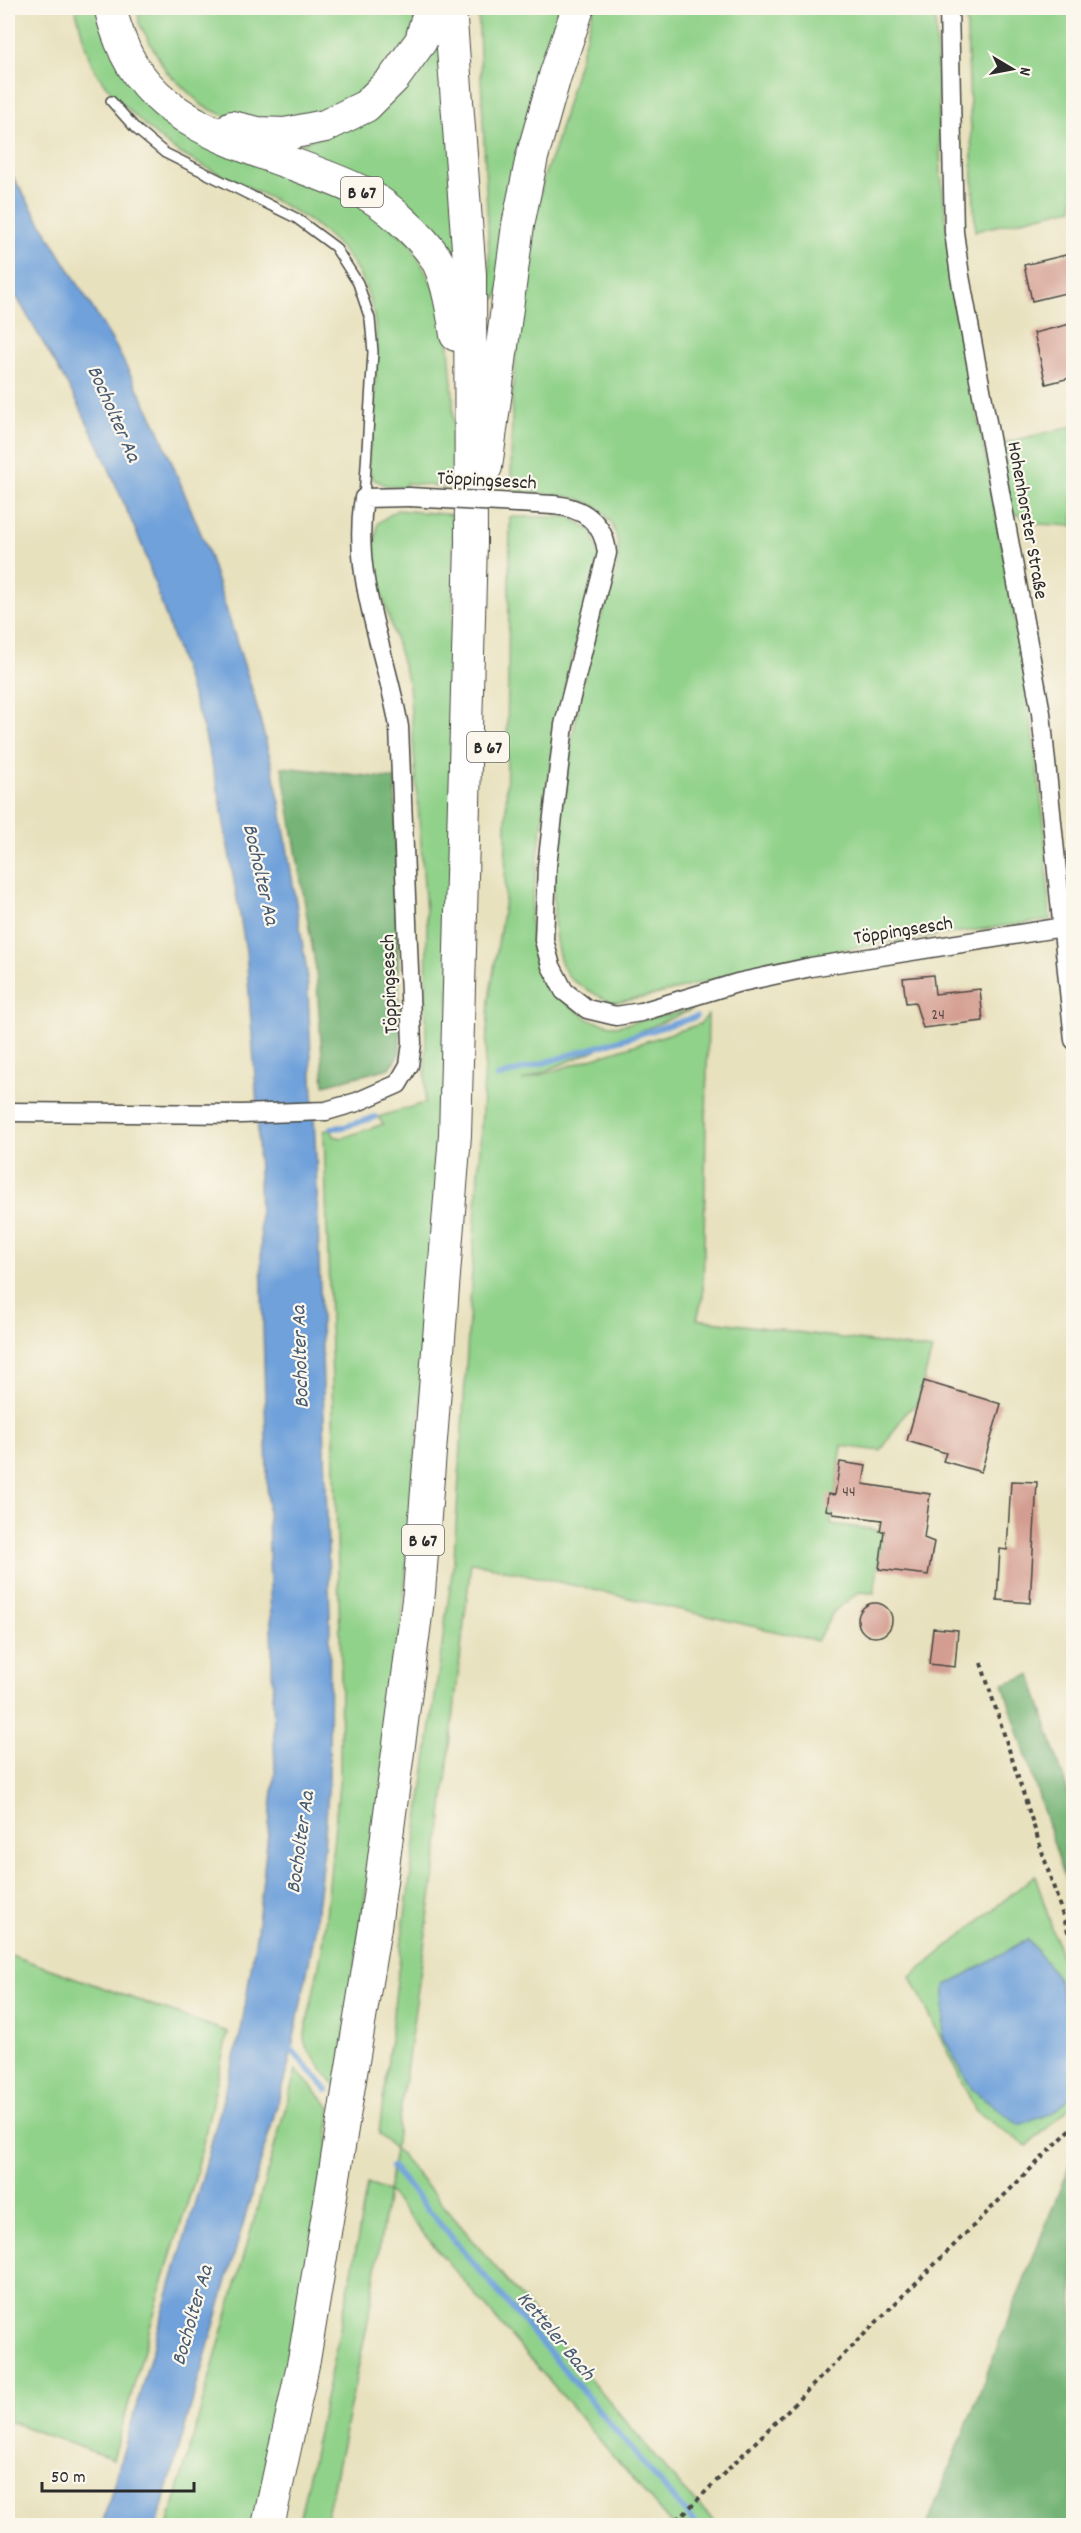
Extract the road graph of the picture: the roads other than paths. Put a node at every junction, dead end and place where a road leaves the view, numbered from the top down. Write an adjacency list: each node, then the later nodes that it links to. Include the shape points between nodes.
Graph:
1 (111, 8): 11 (highway, B 67, via 126,56 149,89 182,115 237,142 366,193 404,222 436,258 452,307 458,355)
2 (124, 8): 3 (highway, via 136,51 170,93 212,119 242,130 285,134 325,126 366,106 394,78 421,41)
3 (430, 8)
4 (450, 8): 11 (highway, B 67, via 470,275)
5 (466, 8): 9 (highway, B 67, via 483,274)
6 (578, 8): 9 (highway, B 67, via 535,147 518,225)
7 (948, 8): 12 (street, Hohenhorster Straße, via 955,243 1041,713)
8 (111, 101): 10 (lane, via 165,153 296,218 335,247 358,283 370,319 373,352)
9 (485, 477): 16 (highway, B 67, via 488,729 479,973 471,1134 435,1593 387,1943 319,2363)
10 (364, 498): 12 (street, Töppingsesch, bridge, via 409,497 577,509 590,516 606,540 607,553 564,725 549,844 544,940 564,991 587,1009 616,1016 641,1012 737,983 811,967); 14 (street, Töppingsesch, via 360,523 366,591 393,687 399,727 412,1043 409,1065 398,1084 326,1111)
11 (471, 543): 15 (highway, B 67, via 455,1135 419,1592 373,1938 304,2360)
12 (1062, 927): 13 (street, Hohenhorster Straße)
13 (1074, 1040)
14 (8, 1112)
15 (268, 2526)
16 (284, 2526)

